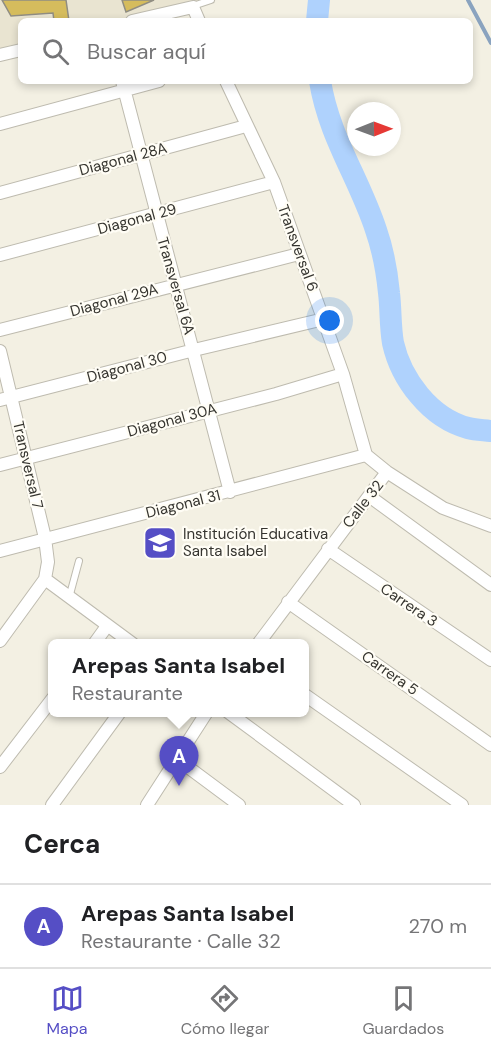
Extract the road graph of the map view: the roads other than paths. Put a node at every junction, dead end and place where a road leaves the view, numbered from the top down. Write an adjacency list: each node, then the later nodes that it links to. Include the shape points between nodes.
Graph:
1 (212, 0): 2 (lane)
2 (193, 7): 3 (street); 4 (street)
3 (145, 18)
4 (198, 18)
5 (18, 51): 6 (street)
6 (0, 55)
7 (227, 84): 10 (street, Transversal 6)
8 (123, 86): 9 (street); 11 (street, Transversal 6A)
9 (0, 124)
10 (246, 126): 11 (street, Diagonal 28A); 12 (street, Transversal 6)
11 (141, 154): 13 (street, Diagonal 28A); 14 (street, Transversal 6A)
12 (274, 182): 14 (street, Diagonal 29); 15 (street, Transversal 6)
13 (0, 193)
14 (156, 214): 16 (street, Diagonal 29); 17 (street, Transversal 6A)
15 (299, 254): 17 (street, Diagonal 29A); 18 (street, Transversal 6)
16 (0, 255)
17 (176, 284): 19 (street, Diagonal 29A); 20 (street, Transversal 6A)
18 (324, 319): 20 (street, Diagonal 30); 22 (street, Transversal 6)
19 (0, 330)
20 (194, 350): 23 (street, Diagonal 30); 24 (street, Transversal 6A)
21 (0, 351): 23 (street, Transversal 7)
22 (343, 374): 24 (street, Diagonal 30A); 25 (street, Transversal 6)
23 (6, 399): 26 (street, Transversal 7)
24 (209, 410): 26 (street, Diagonal 30A); 29 (street, Transversal 6A)
25 (366, 455): 28 (street, Calle 32); 29 (street, Diagonal 31)
26 (27, 458): 27 (street, Diagonal 30A); 32 (street, Transversal 7)
27 (0, 465)
28 (387, 472): 30 (street, Calle 32); 31 (street, via 443,508)
29 (230, 492): 32 (street, Diagonal 31)
30 (369, 496): 33 (street, Calle 32); 37 (street)
31 (491, 526)
32 (45, 538): 34 (street, Diagonal 31); 36 (street, Transversal 7)
33 (328, 549): 39 (street, Calle 32); 45 (street, Carrera 3)
34 (0, 551)
35 (80, 561): 38 (lane)
36 (45, 579): 38 (street); 44 (street)
37 (491, 585)
38 (69, 598): 40 (street)
39 (288, 602): 43 (street, Calle 32); 51 (street, Carrera 5)
40 (107, 626): 41 (street); 42 (street)
41 (98, 639)
42 (126, 639)
43 (262, 639)
44 (0, 641)
45 (491, 660)
46 (309, 698): 58 (street)
47 (48, 705): 53 (street)
48 (116, 717): 54 (street)
49 (204, 717): 52 (street)
50 (235, 717): 57 (street)
51 (491, 745)
52 (177, 759): 55 (street); 56 (street)
53 (0, 767)
54 (52, 805)
55 (147, 805)
56 (238, 805)
57 (354, 805)
58 (462, 805)

